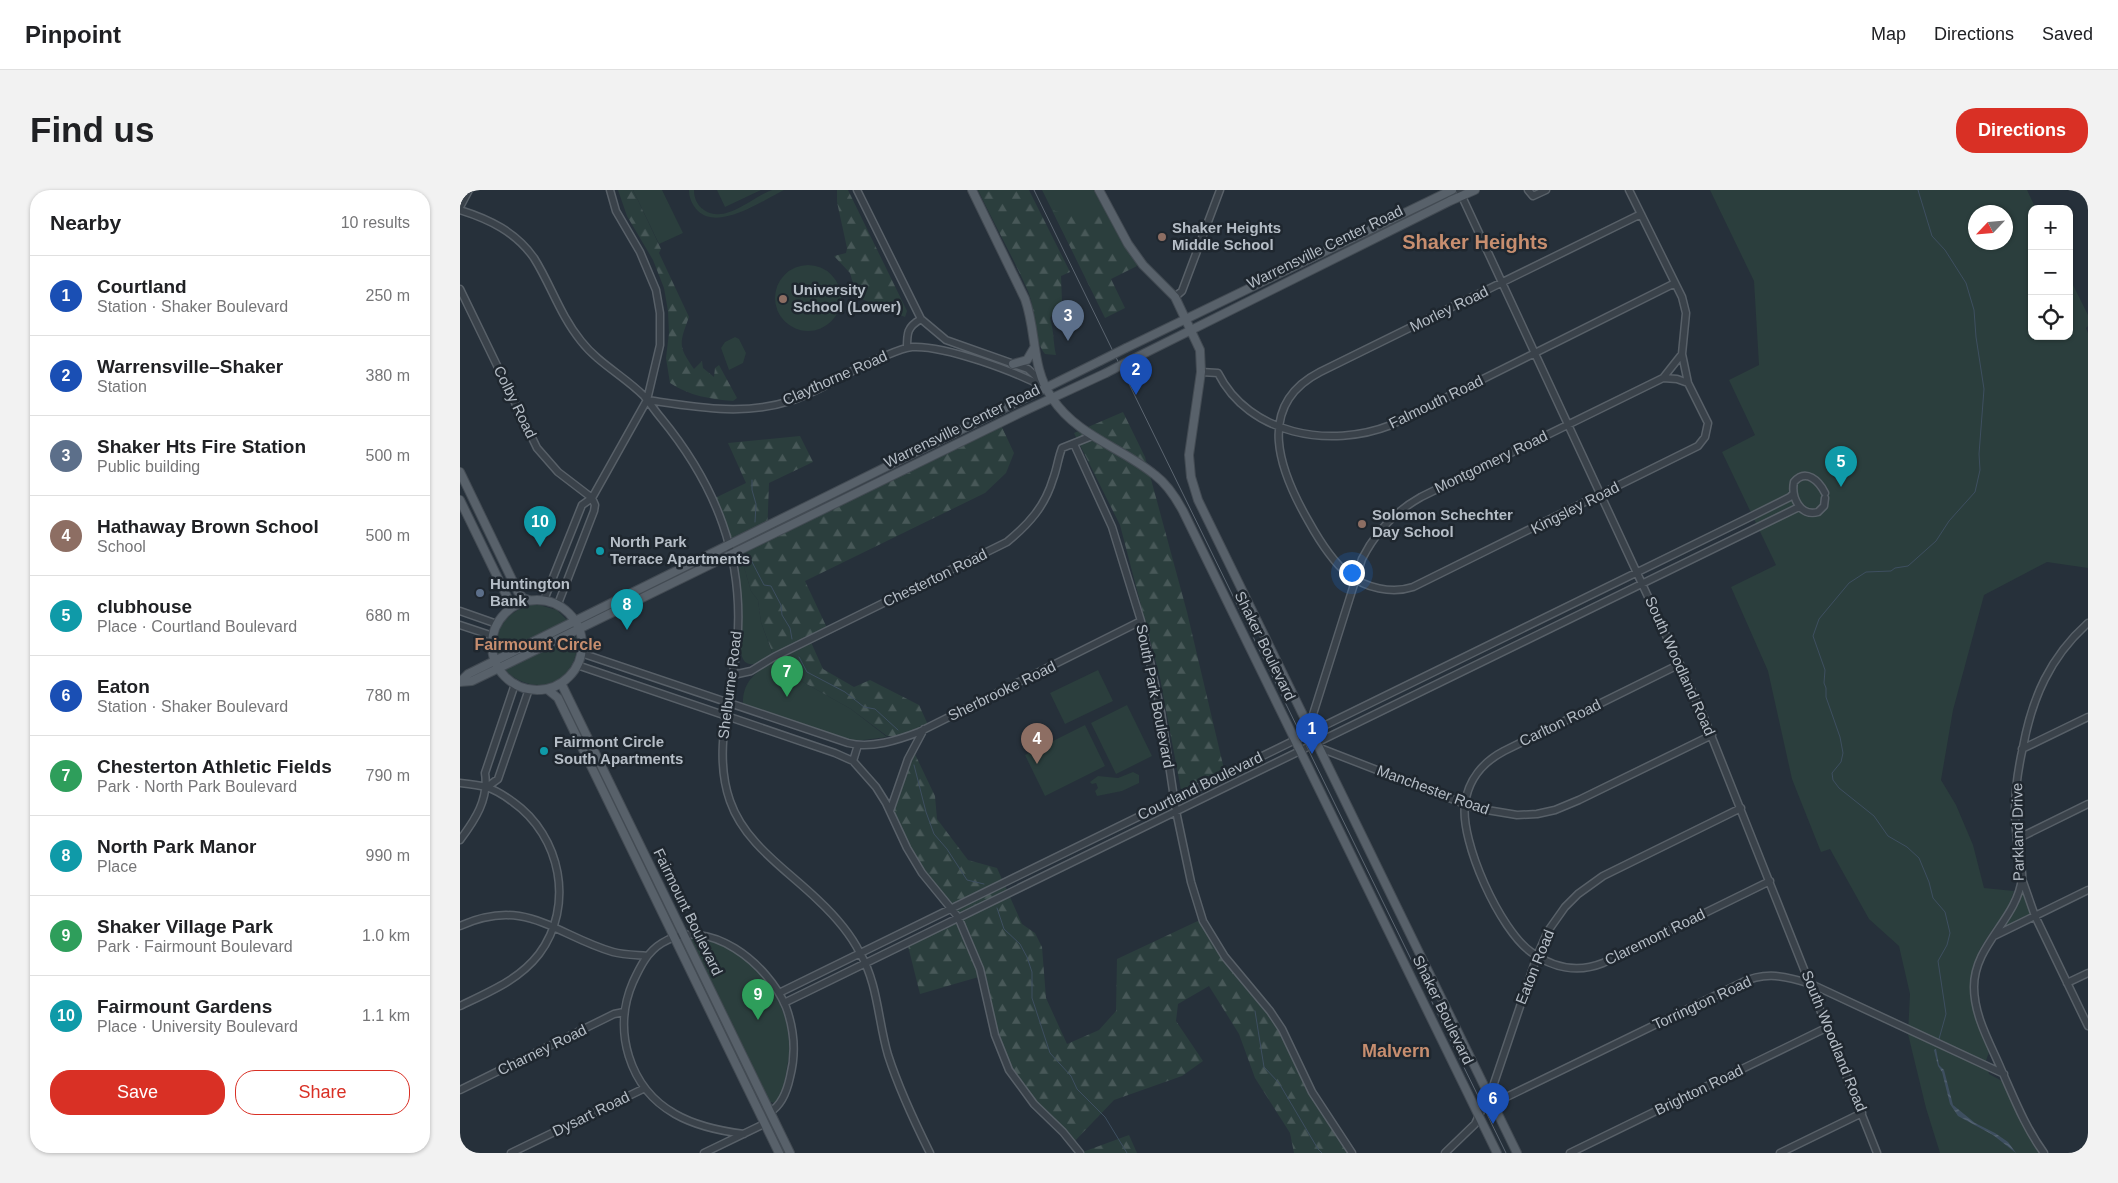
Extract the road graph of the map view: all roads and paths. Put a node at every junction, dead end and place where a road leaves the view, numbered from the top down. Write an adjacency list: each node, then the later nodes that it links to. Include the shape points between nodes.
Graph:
1 (469, 190): 13 (street)
2 (610, 190): 32 (street, via 616,211 640,252 656,290 660,345)
3 (857, 190): 20 (street)
4 (972, 190): 23 (main road, Shaker Boulevard, via 1025,299)
5 (1099, 190): 18 (main road, Shaker Boulevard, via 1128,244)
6 (1220, 190): 18 (street, via 1182,292)
7 (1452, 190): 19 (main road, Warrensville Center Road)
8 (1475, 190): 12 (main road, Warrensville Center Road)
9 (1528, 190): 10 (street, via 1532,196)
10 (1546, 190)
11 (1630, 190): 14 (street)
12 (1460, 193): 15 (street, South Woodland Road); 21 (main road, Warrensville Center Road)
13 (460, 208): 32 (street, via 505,229 521,242 534,259 565,320 582,343)
14 (1641, 214): 15 (street, Morley Road); 16 (street)
15 (1502, 283): 24 (street, South Woodland Road); 34 (street, Morley Road, via 1313,376 1293,394)
16 (1675, 283): 24 (street, Falmouth Road); 25 (street, via 1686,312)
17 (460, 289): 40 (street, Colby Road, via 537,448 558,472)
18 (1175, 297): 19 (main road, Shaker Boulevard)
19 (1186, 319): 21 (main road, Shaker Boulevard); 30 (main road, Warrensville Center Road, bridge)
20 (921, 320): 22 (street, Claythorne Road, via 908,329); 26 (street, via 943,338)
21 (1191, 329): 27 (main road, Shaker Boulevard, via 1200,350); 31 (main road, Warrensville Center Road, bridge)
22 (907, 348): 30 (street, Claythorne Road, via 946,350); 32 (street, Claythorne Road, via 791,400 763,407 712,409)
23 (1034, 348): 26 (main road, via 1026,360); 30 (main road, Shaker Boulevard)
24 (1535, 354): 33 (street, South Woodland Road); 34 (street, Falmouth Road, via 1371,432 1324,437)
25 (1682, 354): 28 (street, Montgomery Road); 29 (street)
26 (1013, 364): 30 (street, via 1032,371)
27 (1201, 372): 34 (street, Falmouth Road, via 1218,373 1239,404); 83 (main road, Shaker Boulevard, via 1189,449 1189,470 1194,489)
28 (1663, 378): 29 (street); 33 (street, Montgomery Road)
29 (1688, 383): 39 (street, Kingsley Road, via 1708,423 1705,438 1698,446)
30 (1046, 388): 31 (main road, Shaker Boulevard); 45 (main road, Warrensville Center Road)
31 (1051, 398): 35 (main road, Shaker Boulevard, via 1075,424); 46 (main road, Warrensville Center Road)
32 (647, 400): 40 (street); 45 (street, Shelburne Road, via 699,470)
33 (1568, 424): 39 (street, South Woodland Road); 48 (street, Montgomery Road, via 1408,505 1394,516 1368,548)
34 (1279, 426): 48 (street, via 1280,455 1304,514 1336,562)
35 (1092, 436): 36 (street, Chesterton Road); 85 (main road, Shaker Boulevard, via 1149,470 1174,495)
36 (1074, 444): 58 (street, South Park Boulevard, via 1112,527); 71 (street, Chesterton Road, via 1062,448 1049,493 1038,512 1007,542 751,671)
37 (460, 472): 52 (main road, via 518,592)
38 (1793, 494): 42 (street); 42 (street, Courtland Boulevard, via 1794,482 1805,476 1817,481 1825,496 1824,506 1818,512 1809,513); 43 (street, Courtland Boulevard)
39 (1601, 495): 47 (street, South Woodland Road); 48 (street, Kingsley Road, via 1413,587 1384,589)
40 (592, 498): 53 (street, via 582,505); 54 (street, via 594,512)
41 (460, 500): 55 (main road)
42 (1799, 507): 44 (street, Courtland Boulevard)
43 (1749, 518): 44 (street); 47 (street, Courtland Boulevard)
44 (1754, 528): 50 (street, Courtland Boulevard)
45 (729, 545): 46 (street, Shelburne Road); 57 (main road, Warrensville Center Road)
46 (732, 554): 62 (main road, Warrensville Center Road); 71 (street, Shelburne Road, via 739,607)
47 (1638, 572): 49 (street, Courtland Boulevard); 50 (street, South Woodland Road)
48 (1356, 579): 83 (street, Montgomery Road)
49 (1621, 580): 51 (street); 64 (street, Courtland Boulevard)
50 (1642, 582): 51 (street, Courtland Boulevard); 68 (street, South Woodland Road)
51 (1626, 590): 66 (street, Courtland Boulevard)
52 (529, 600): 53 (main road); 55 (main road)
53 (544, 600): 54 (main road)
54 (558, 604): 57 (main road)
55 (512, 607): 60 (main road)
56 (460, 611): 60 (street)
57 (575, 620): 62 (main road); 67 (main road, Warrensville Center Road)
58 (1141, 622): 81 (street, Sherbrooke Road); 93 (street, South Park Boulevard, via 1161,712)
59 (2088, 623): 88 (street, Parkland Drive, via 2066,645 2046,674 2031,709)
60 (497, 624): 63 (main road)
61 (460, 625): 63 (street)
62 (579, 629): 65 (main road); 70 (main road, Warrensville Center Road)
63 (492, 636): 67 (main road)
64 (1494, 642): 66 (street); 80 (street, Courtland Boulevard)
65 (582, 652): 69 (main road); 77 (street)
66 (1499, 652): 82 (street, Courtland Boulevard)
67 (495, 661): 70 (main road); 72 (main road, Warrensville Center Road, via 468,674)
68 (1680, 664): 84 (street, South Woodland Road); 95 (street, Carlton Road, via 1498,754 1478,771)
69 (577, 665): 73 (main road); 78 (street)
70 (499, 668): 72 (main road, Warrensville Center Road, via 472,681); 74 (main road)
71 (733, 675): 77 (street, Shelburne Road)
72 (460, 682)
73 (561, 683): 76 (main road); 111 (main road, Fairmount Boulevard)
74 (515, 684): 75 (main road); 92 (street, via 485,773)
75 (529, 689): 76 (main road); 92 (street, via 498,779)
76 (547, 689): 112 (main road, Fairmount Boulevard, via 558,698)
77 (729, 703): 78 (street, Shelburne Road); 86 (street)
78 (726, 716): 90 (street); 114 (street, Shelburne Road, via 723,772 739,820 760,848 820,902)
79 (2088, 716): 88 (street)
80 (1338, 719): 82 (street); 83 (street, Courtland Boulevard)
81 (924, 729): 86 (street, Sherbrooke Road, via 891,741); 97 (street, via 908,759)
82 (1343, 729): 87 (street, Courtland Boulevard)
83 (1311, 730): 85 (street, Courtland Boulevard); 87 (main road, Shaker Boulevard)
84 (1712, 735): 95 (street, Manchester Road, via 1546,813 1507,815); 96 (street, South Woodland Road)
85 (1295, 740): 89 (main road, Shaker Boulevard); 93 (street, Courtland Boulevard)
86 (858, 745): 90 (street)
87 (1318, 745): 89 (street, Courtland Boulevard); 95 (street, Manchester Road); 130 (main road, Shaker Boulevard)
88 (2022, 749): 99 (street, Parkland Drive, via 2016,790)
89 (1300, 750): 98 (street, Courtland Boulevard); 134 (main road, Shaker Boulevard)
90 (853, 761): 97 (street, via 876,787)
91 (460, 784): 92 (street)
92 (487, 787): 100 (street, via 478,813); 110 (street, via 526,812 551,848 560,891)
93 (1174, 799): 98 (street, South Park Boulevard); 101 (street, Courtland Boulevard)
94 (2088, 804): 99 (street)
95 (1464, 805): 116 (street, Claremont Road, via 1466,833 1485,885 1512,932)
96 (1741, 808): 104 (street, South Woodland Road); 116 (street, Eaton Road, via 1613,870 1586,887 1559,914)
97 (890, 811): 106 (street, via 922,873)
98 (1176, 811): 102 (street, Courtland Boulevard); 143 (street, South Park Boulevard, via 1195,899 1212,940 1282,1029 1312,1092)
99 (2017, 839): 103 (street, Parkland Drive)
100 (460, 840)
101 (1072, 849): 102 (street); 106 (street, Courtland Boulevard)
102 (1077, 859): 108 (street, Courtland Boulevard)
103 (2022, 878): 107 (street); 113 (street, Parkland Drive, via 2015,903)
104 (1770, 881): 116 (street, Claremont Road, via 1596,966 1571,968); 120 (street, South Woodland Road)
105 (2088, 890): 107 (street)
106 (951, 908): 108 (street); 114 (street, Courtland Boulevard)
107 (2035, 916): 113 (street); 119 (street)
108 (958, 917): 117 (street, Courtland Boulevard); 142 (street, via 980,969 995,1035 1010,1070 1034,1104)
109 (460, 926): 110 (street, via 482,918 510,914 534,918)
110 (553, 926): 115 (street, via 611,952); 123 (street, via 541,951 524,970 508,982)
111 (684, 935): 112 (street); 121 (street, via 708,938 738,950 762,970); 132 (main road, Fairmount Boulevard)
112 (674, 938): 115 (street); 135 (main road, Fairmount Boulevard)
113 (1991, 938): 127 (street, Parkland Drive, via 1976,970 1974,986 1980,1019)
114 (860, 952): 117 (street, Shelburne Road); 121 (street, Courtland Boulevard)
115 (647, 956): 124 (street)
116 (1537, 956): 130 (street, Eaton Road)
117 (865, 963): 122 (street, Courtland Boulevard); 141 (street, Shelburne Road, via 903,1098)
118 (2088, 973): 119 (street)
119 (2067, 983): 125 (street)
120 (1811, 984): 126 (street, South Woodland Road); 127 (street, Torrington Road); 131 (street, Torrington Road, via 1780,976 1758,976 1746,980)
121 (779, 993): 122 (street)
122 (784, 1003): 132 (street, via 793,1035 793,1061 783,1098)
123 (460, 1006)
124 (624, 1012): 128 (street, via 628,1054); 129 (street, Charney Road)
125 (2088, 1026)
126 (1828, 1027): 133 (street, South Woodland Road); 147 (street, Brighton Road)
127 (2004, 1074): 150 (street, Parkland Drive, via 2028,1130)
128 (645, 1088): 136 (street, via 665,1108 685,1119); 137 (street, Dysart Road)
129 (460, 1090)
130 (1489, 1096): 131 (main road, Shaker Boulevard)
131 (1490, 1105): 134 (street, via 1482,1109); 146 (main road, Shaker Boulevard)
132 (770, 1112): 140 (main road, Fairmount Boulevard)
133 (1862, 1113): 148 (street); 149 (street, South Woodland Road)
134 (1479, 1116): 144 (street); 145 (main road, Shaker Boulevard)
135 (764, 1124): 136 (street); 139 (main road, Fairmount Boulevard)
136 (744, 1134): 138 (street)
137 (511, 1153)
138 (704, 1153)
139 (779, 1153)
140 (790, 1153)
141 (930, 1153)
142 (1080, 1153)
143 (1352, 1153)
144 (1445, 1153)
145 (1497, 1153)
146 (1517, 1153)
147 (1570, 1153)
148 (1780, 1153)
149 (1877, 1153)
150 (2044, 1153)

